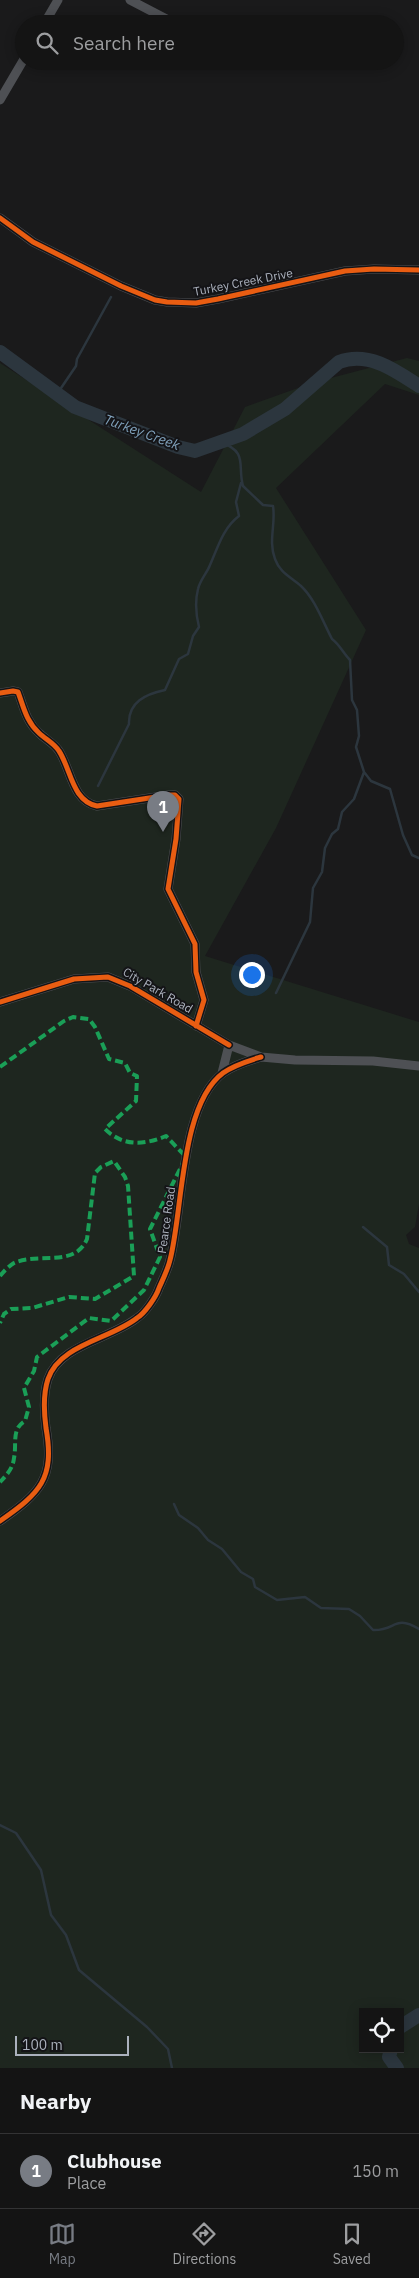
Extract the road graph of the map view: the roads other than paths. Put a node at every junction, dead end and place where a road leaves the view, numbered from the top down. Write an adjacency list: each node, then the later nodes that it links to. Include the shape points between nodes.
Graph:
1 (58, 0): 3 (street)
2 (130, 0): 4 (street)
3 (49, 15)
4 (159, 15)
5 (18, 70): 6 (street)
6 (0, 100)
7 (0, 218): 8 (street, Turkey Creek Drive, via 32,242 121,286 167,302 196,303 345,271)
8 (419, 270)
9 (0, 693): 11 (street, via 18,692 31,724 59,751 86,802 97,806 169,794 179,799 168,889 195,944 196,972 204,1000)
10 (0, 1002): 11 (street, City Park Road, via 74,979 108,977 130,986)
11 (196, 1026): 12 (street, City Park Road)
12 (229, 1045): 13 (street, City Park Road); 15 (street)
13 (261, 1057): 14 (street, City Park Road, via 373,1060); 15 (street, Pearce Road)
14 (419, 1066)
15 (222, 1073): 16 (street, Pearce Road, via 197,1115 184,1165 170,1260 158,1291 138,1318 76,1350 59,1363 48,1379 44,1412 50,1451 48,1468 38,1491)
16 (0, 1521)

